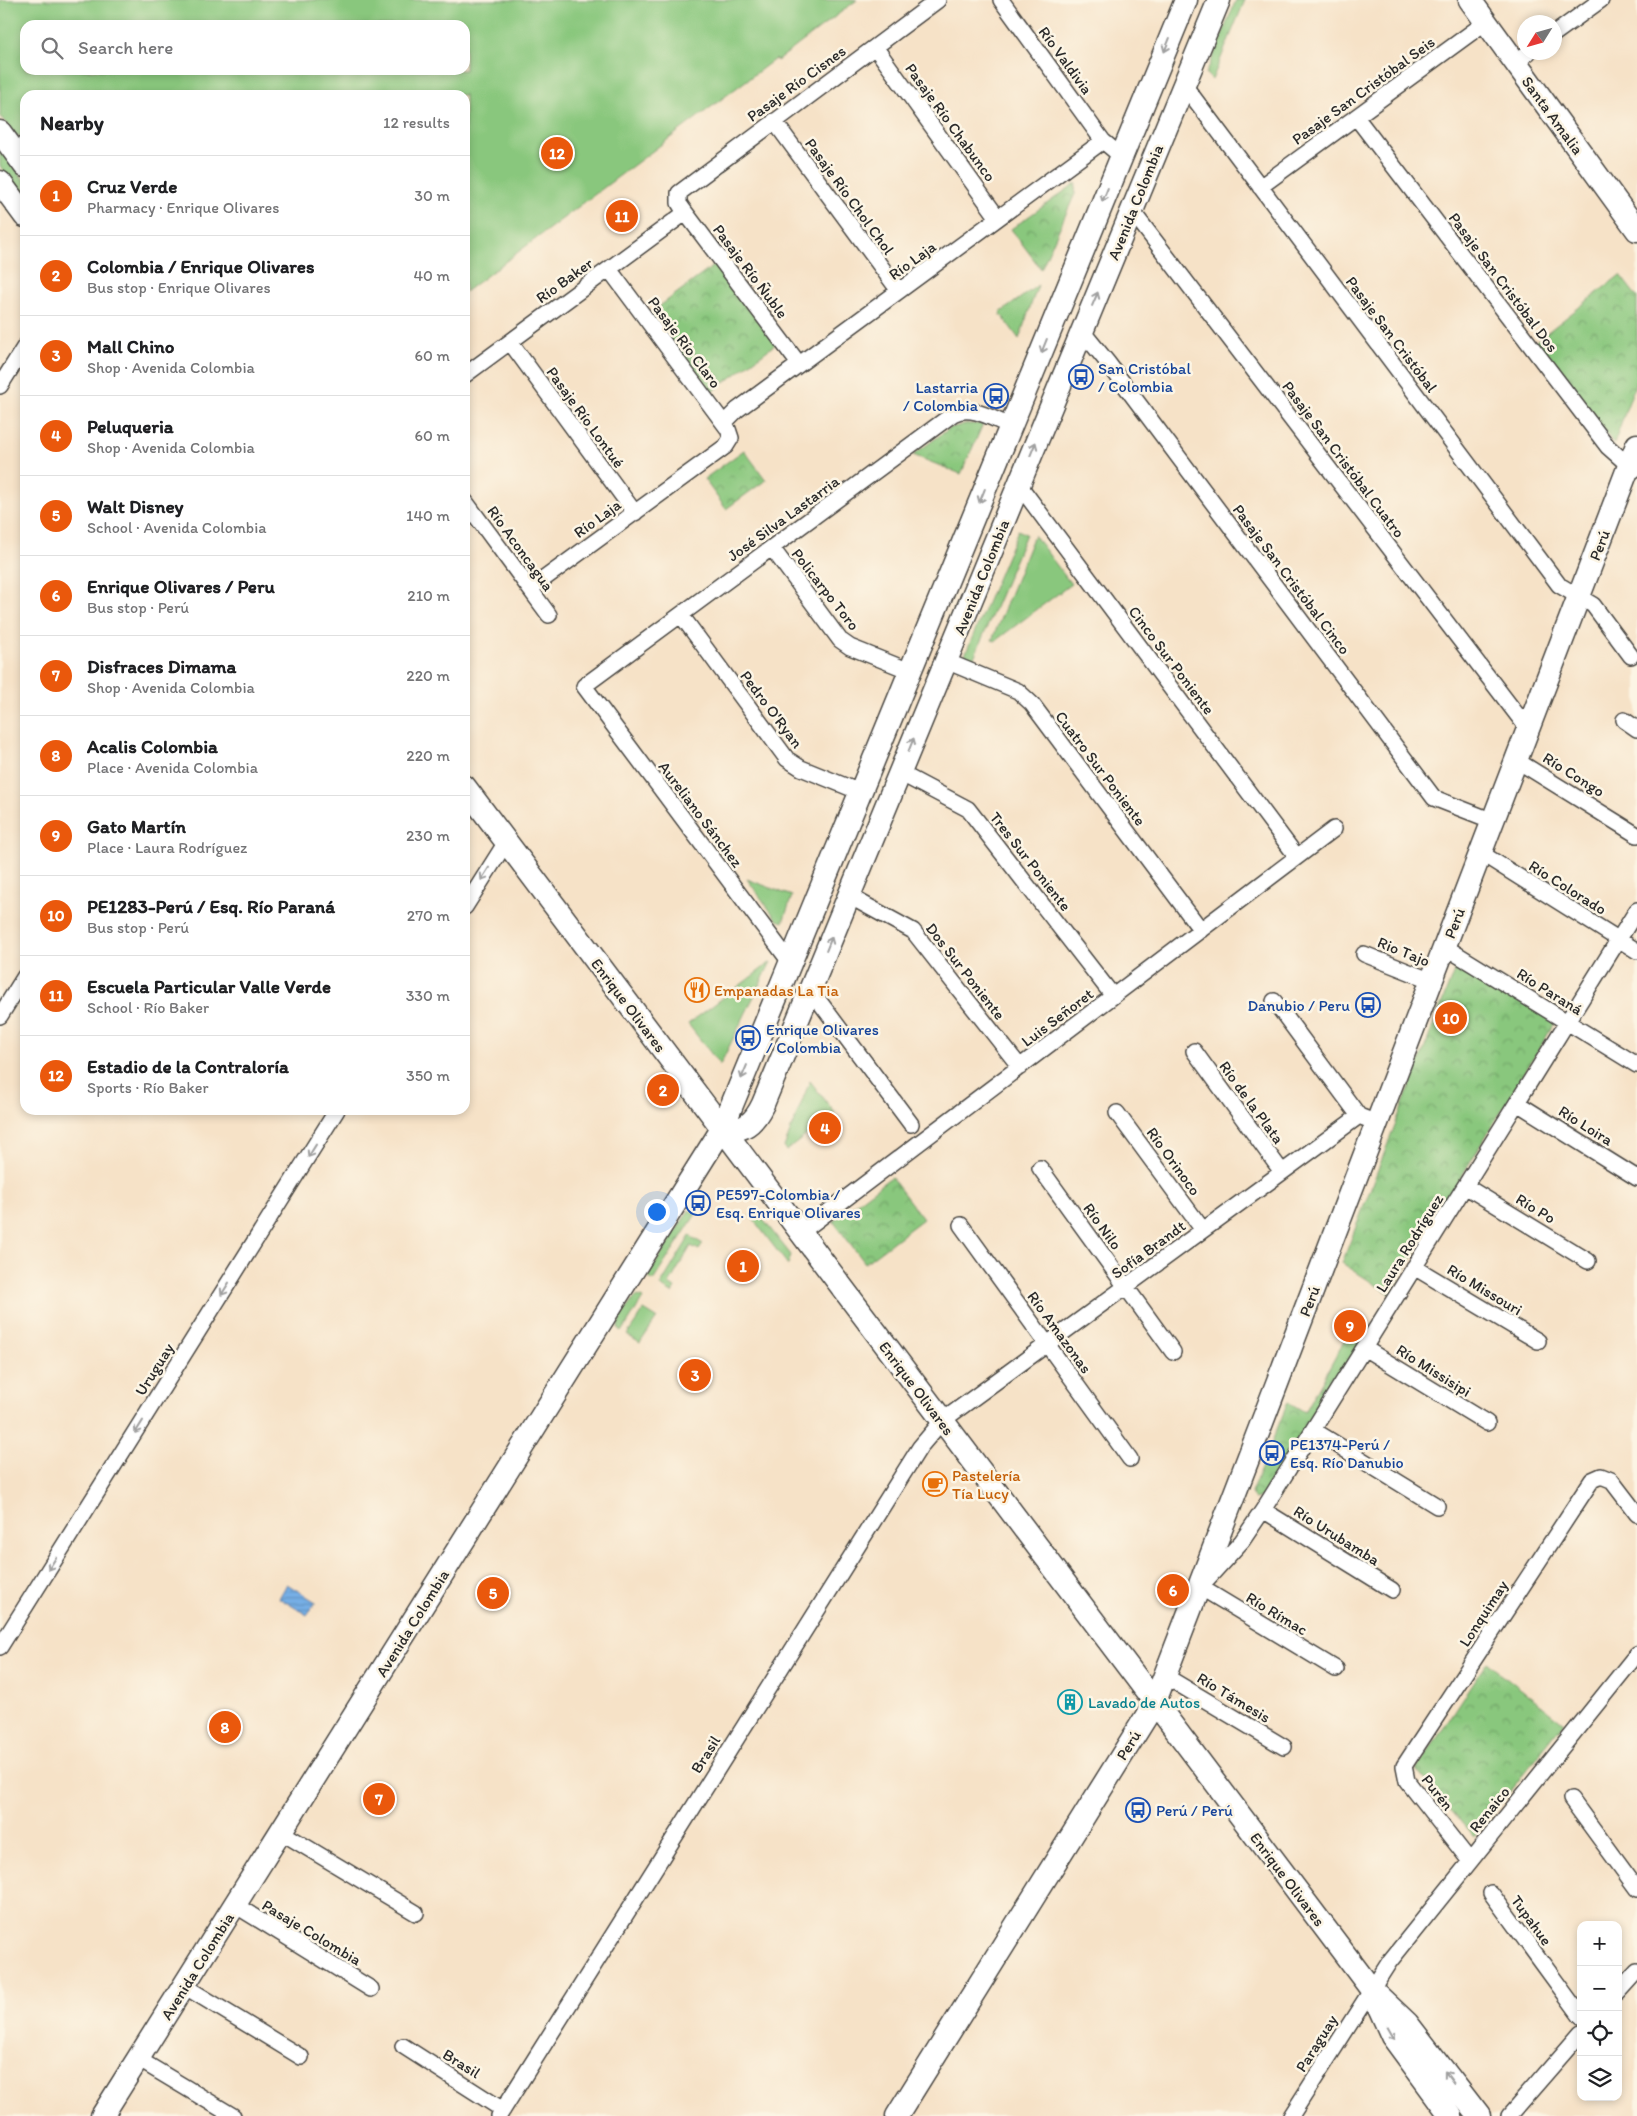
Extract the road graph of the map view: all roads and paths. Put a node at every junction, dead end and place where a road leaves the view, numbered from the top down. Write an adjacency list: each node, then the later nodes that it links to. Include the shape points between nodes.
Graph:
1 (938, 0): 9 (street, Pasaje Río Cisnes)
2 (1001, 0): 16 (street, Río Valdivia)
3 (1186, 0): 17 (main road, Avenida Colombia, one-way to 17)
4 (1219, 0): 12 (main road, Avenida Colombia)
5 (1470, 0): 7 (main road, Santa Amalia)
6 (1601, 0): 8 (street)
7 (1486, 22): 10 (main road, Santa Amalia); 13 (street, Pasaje San Cristóbal Seis)
8 (1562, 28)
9 (875, 47): 14 (street, Pasaje Río Cisnes); 25 (street, Pasaje Río Chabunco)
10 (1517, 53)
11 (1523, 60): 26 (main road, Santa Amalia)
12 (1184, 85): 20 (street, Pasaje San Cristóbal); 23 (main road, Avenida Colombia)
13 (1356, 117): 20 (street, Pasaje San Cristóbal Seis); 38 (street, Pasaje San Cristóbal Dos, via 1608,447)
14 (774, 121): 21 (street, Pasaje Río Cisnes, via 682,189); 28 (street, Pasaje Río Chol Chol)
15 (0, 132): 18 (main road)
16 (1103, 141): 17 (street); 25 (street, Río Laja)
17 (1121, 156): 36 (main road, Avenida Colombia, one-way to 36)
18 (20, 159)
19 (0, 182): 22 (main road)
20 (1260, 187): 44 (street, Pasaje San Cristóbal, via 1560,585)
21 (678, 197): 24 (street, Pasaje Río Ñuble)
22 (20, 209)
23 (1132, 211): 29 (main road, Avenida Colombia, one-way to 23); 53 (street, Pasaje San Cristóbal Cuatro)
24 (685, 213): 27 (street, Río Baker); 32 (street, Pasaje Río Ñuble)
25 (998, 218): 28 (street, Río Laja)
26 (1637, 230)
27 (609, 269): 30 (street, Río Baker); 35 (street, Pasaje Río Claro)
28 (899, 291): 32 (street, Río Laja)
29 (1082, 331): 39 (main road, Avenida Colombia, one-way to 29); 58 (street, Pasaje San Cristóbal Cinco, via 1434,798)
30 (510, 342): 33 (street, Río Baker); 41 (street, Pasaje Río Lontué)
31 (20, 354): 34 (street)
32 (799, 364): 35 (street, Río Laja)
33 (470, 371)
34 (0, 386)
35 (724, 423): 37 (street, Pasaje Río Claro)
36 (1010, 426): 42 (street, José Silva Lastarria, via 970,410 958,411); 49 (main road, Avenida Colombia, one-way to 49)
37 (731, 438): 41 (street, Río Laja, via 726,446)
38 (1634, 461): 44 (main road, Perú)
39 (1019, 484): 48 (main road, Avenida Colombia); 63 (street, Cinco Sur Poniente)
40 (470, 508): 43 (street, Río Aconcagua)
41 (634, 513): 43 (street, Río Laja)
42 (772, 548): 46 (street, José Silva Lastarria); 49 (street, Policarpo Toro, via 840,640 856,650)
43 (530, 589): 45 (street, Río Aconcagua)
44 (1578, 598): 47 (street, Pasaje San Cristóbal, via 1593,605); 53 (main road, Perú)
45 (549, 615)
46 (681, 615): 50 (street, José Silva Lastarria); 56 (street, Pedro O'Ryan, via 787,759)
47 (1631, 656)
48 (946, 662): 55 (main road, Avenida Colombia, one-way to 48); 67 (street, Cuatro Sur Poniente, via 1018,691 1032,704)
49 (910, 671): 56 (main road, Avenida Colombia)
50 (584, 686): 72 (street, Aureliano Sánchez)
51 (1624, 720): 52 (street)
52 (1637, 728)
53 (1528, 729): 54 (main road, Perú)
54 (1516, 760): 58 (main road, Perú); 60 (street, Río Congo)
55 (900, 773): 64 (main road, Avenida Colombia); 76 (street, Tres Sur Poniente, via 968,809)
56 (860, 792): 72 (main road, Avenida Colombia)
57 (470, 794): 61 (main road, Enrique Olivares)
58 (1493, 821): 62 (main road, Perú)
59 (1334, 829): 63 (street, Luis Señoret)
60 (1637, 835)
61 (506, 842): 65 (street, one-way to 65); 88 (main road, Enrique Olivares)
62 (1481, 853): 68 (street, Río Colorado); 69 (main road, Perú)
63 (1297, 857): 67 (street, Luis Señoret)
64 (849, 896): 75 (main road, Avenida Colombia, one-way to 64); 82 (street, Dos Sur Poniente, via 913,931)
65 (470, 899)
66 (1637, 910): 68 (street, Laura Rodríguez)
67 (1201, 930): 76 (street, Luis Señoret)
68 (1618, 940): 70 (street, Río Colorado); 79 (street, Laura Rodríguez)
69 (1445, 947): 73 (main road, Perú); 79 (street, Río Paraná)
70 (1637, 951)
71 (1364, 954): 73 (street, Rio Tajo)
72 (790, 962): 88 (main road, Avenida Colombia, one-way to 88)
73 (1432, 981): 86 (main road, Perú)
74 (20, 984): 78 (street)
75 (810, 989): 87 (street); 88 (main road, Avenida Colombia, via 760,1111 742,1128 733,1131)
76 (1113, 996): 82 (street, Luis Señoret)
77 (1274, 1000): 86 (street)
78 (0, 1016)
79 (1567, 1022): 81 (street, Río Paraná); 83 (street, Laura Rodríguez)
80 (1194, 1051): 90 (street, Río de la Plata)
81 (1637, 1066)
82 (1020, 1067): 95 (street, Luis Señoret)
83 (1516, 1103): 91 (street, Río Loira); 92 (street, Laura Rodríguez)
84 (1118, 1113): 94 (street, Río Orinoco)
85 (334, 1115): 112 (street, Uruguay, one-way to 112)
86 (1368, 1119): 90 (street, Sofía Brandt); 110 (main road, Perú)
87 (911, 1124)
88 (722, 1129): 95 (main road, Enrique Olivares); 120 (main road, Avenida Colombia)
89 (1040, 1168): 98 (street, Río Nilo)
90 (1282, 1172): 94 (street, Sofía Brandt)
91 (1637, 1178)
92 (1465, 1186): 96 (street, Río Po); 97 (street, Laura Rodríguez)
93 (961, 1225): 100 (street, Río Amazonas)
94 (1203, 1230): 98 (street, Sofía Brandt)
95 (800, 1232): 103 (main road, Enrique Olivares)
96 (1588, 1261)
97 (1414, 1267): 99 (street, Río Missouri); 101 (street, Laura Rodríguez)
98 (1126, 1287): 100 (street, Sofía Brandt); 102 (street, Río Nilo)
99 (1538, 1341)
100 (1047, 1344): 103 (street, Sofía Brandt); 106 (street, Río Amazonas)
101 (1364, 1348): 104 (street, Río Missisipi); 105 (street, Laura Rodríguez)
102 (1173, 1352)
103 (942, 1421): 116 (main road, Enrique Olivares); 136 (street, Brasil, via 920,1446)
104 (1486, 1423)
105 (1313, 1430): 107 (street); 108 (street, Laura Rodríguez)
106 (1130, 1459)
107 (1436, 1506)
108 (1263, 1510): 110 (street, Laura Rodríguez, via 1242,1541); 111 (street, Río Urubamba)
109 (1637, 1514): 118 (street, Lonquimay, via 1611,1480 1601,1476 1592,1480)
110 (1200, 1587): 114 (street, Río Rímac); 115 (main road, Perú)
111 (1392, 1590)
112 (0, 1647)
113 (1637, 1654): 121 (street, Renaico)
114 (1336, 1669)
115 (1165, 1676): 116 (main road, Perú); 117 (street, Río Támesis)
116 (1154, 1704): 130 (main road, Enrique Olivares); 139 (main road, Perú)
117 (1284, 1747)
118 (1404, 1766): 121 (street, Purén, via 1407,1781)
119 (1571, 1799): 122 (street)
120 (281, 1832): 124 (main road, Avenida Colombia); 125 (street)
121 (1469, 1860): 130 (street, Renaico)
122 (1637, 1889)
123 (1491, 1893): 131 (street, Tupahue)
124 (235, 1905): 127 (main road, Avenida Colombia); 128 (street, Pasaje Colombia)
125 (416, 1913)
126 (1637, 1971): 129 (street)
127 (184, 1986): 134 (street); 135 (main road, Avenida Colombia)
128 (371, 1988)
129 (1622, 1988)
130 (1371, 1989): 140 (street, Paraguay); 141 (main road, Enrique Olivares, one-way to 141, via 1392,2036); 142 (main road, Enrique Olivares, one-way to 130, via 1407,2022)
131 (1577, 2011)
132 (1577, 2038): 143 (street)
133 (403, 2046): 136 (street, Brasil)
134 (301, 2056)
135 (138, 2059): 137 (main road, Avenida Colombia); 138 (street)
136 (501, 2113)
137 (102, 2116)
138 (233, 2116)
139 (897, 2116)
140 (1291, 2116)
141 (1451, 2116)
142 (1479, 2116)
143 (1509, 2116)

